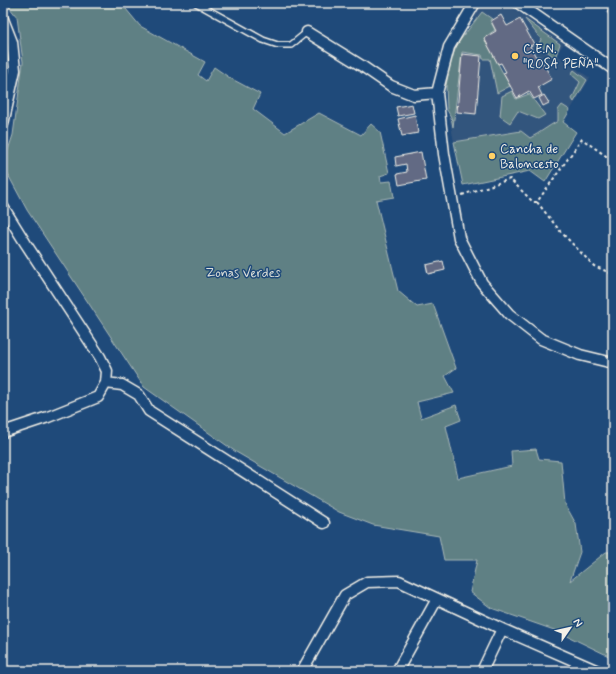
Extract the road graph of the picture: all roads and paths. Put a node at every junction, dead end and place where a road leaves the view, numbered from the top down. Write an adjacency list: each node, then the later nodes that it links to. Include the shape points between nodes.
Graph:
1 (196, 3): 5 (lane, via 263,40 278,44 291,45)
2 (476, 3): 7 (street, via 449,47)
3 (518, 3): 6 (street)
4 (3, 19): 8 (street, via 12,42 14,70)
5 (307, 32): 7 (street, via 391,86 414,95)
6 (613, 69)
7 (437, 93): 10 (street)
8 (3, 124)
9 (613, 161): 11 (path, via 582,139)
10 (452, 198): 11 (path, via 510,179 533,202); 14 (street, via 459,238 482,283 509,314 541,339 580,355)
11 (537, 202): 13 (path, via 560,231 594,266)
12 (3, 207): 15 (street, via 100,357 107,371)
13 (613, 274)
14 (613, 363)
15 (106, 383): 16 (street, via 98,397); 17 (street, via 122,385 139,396 149,411)
16 (3, 432)
17 (324, 523)
18 (437, 599): 19 (street); 21 (street, via 399,581 367,582 345,595); 22 (street)
19 (502, 629): 20 (street); 23 (street)
20 (576, 666): 24 (street)
21 (302, 671)
22 (398, 671)
23 (482, 671)
24 (598, 671)

